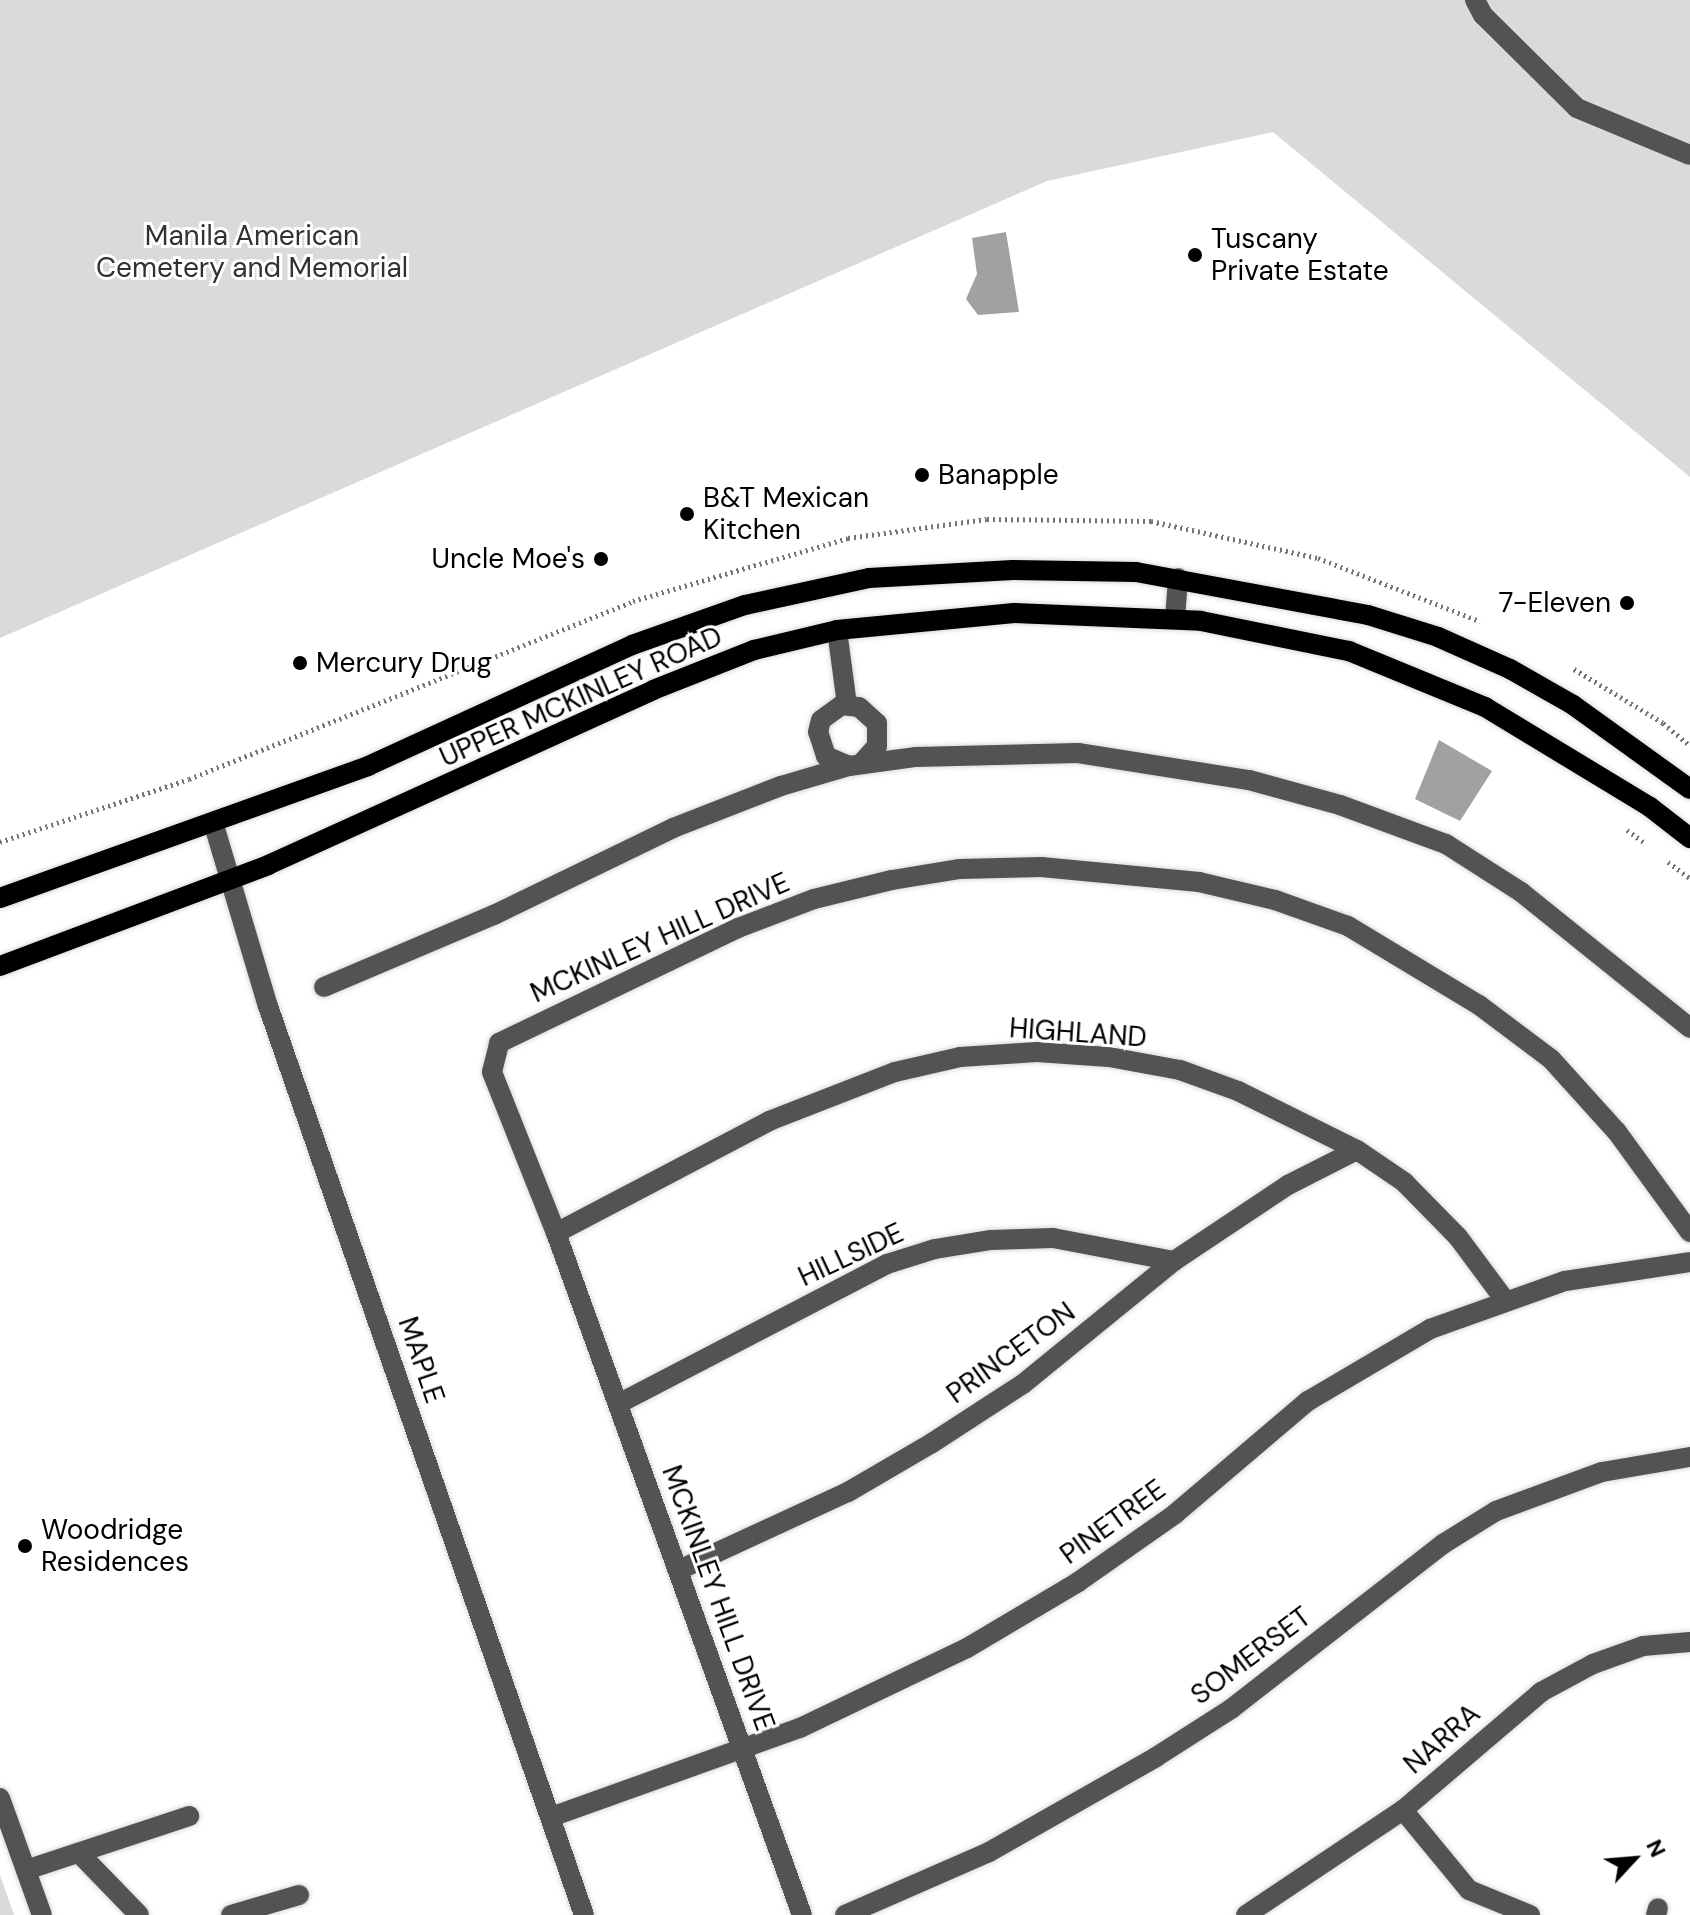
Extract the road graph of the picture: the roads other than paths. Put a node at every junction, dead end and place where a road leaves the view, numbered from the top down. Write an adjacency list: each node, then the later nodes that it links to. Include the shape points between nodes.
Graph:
1 (1475, 0): 2 (street, via 1483,15 1577,108)
2 (1690, 155)
3 (1178, 578): 4 (street); 8 (main road, UPPER MCKINLEY ROAD, via 1368,615 1438,637 1573,705); 9 (main road, UPPER MCKINLEY ROAD, via 1013,570 869,578 779,595 632,645 425,742)
4 (1175, 619): 5 (main road, UPPER MCKINLEY ROAD, via 1014,613); 10 (main road, UPPER MCKINLEY ROAD, via 1259,630 1349,651 1418,678 1542,740)
5 (834, 631): 6 (street); 11 (main road, UPPER MCKINLEY ROAD, via 754,650 653,690 438,792)
6 (844, 705): 7 (street, via 870,713 879,734 871,757); 7 (street, via 821,720 818,732 826,756)
7 (855, 765): 14 (street, via 673,828 494,915); 15 (street, via 947,755 1078,753 1249,780 1340,805 1446,844 1508,884)
8 (1690, 789)
9 (213, 822): 11 (street, MAPLE); 12 (main road, UPPER MCKINLEY ROAD)
10 (1690, 838)
11 (229, 879): 13 (main road, UPPER MCKINLEY ROAD); 30 (street, MAPLE, via 268,1006)
12 (0, 898)
13 (0, 966)
14 (324, 987)
15 (1690, 1028)
16 (1357, 1150): 18 (street, HIGHLAND, via 1278,1108 1180,1070 1037,1052 960,1057 834,1092); 19 (street, PRINCETON, via 1288,1185); 21 (street, HIGHLAND, via 1404,1182 1458,1237)
17 (1690, 1232): 18 (street, MCKINLEY HILL DRIVE, via 1617,1132 1551,1059 1412,960 1348,926 1275,900 1199,882 1041,867 960,869 814,899 738,928 499,1043 492,1072)
18 (556, 1233): 22 (street, MCKINLEY HILL DRIVE)
19 (1174, 1261): 22 (street, HILLSIDE, via 1053,1238 935,1249 887,1264); 24 (street, PRINCETON, via 1023,1384 932,1443 848,1492)
20 (1690, 1262): 21 (street, PINETREE, via 1565,1281)
21 (1504, 1299): 26 (street, PINETREE, via 1430,1329 1308,1401 1175,1514 1066,1590 967,1648)
22 (618, 1404): 24 (street, MCKINLEY HILL DRIVE)
23 (1690, 1457): 39 (street, SOMERSET, via 1602,1472 1496,1511 1443,1544 1231,1709 1143,1765 989,1852)
24 (679, 1570): 26 (street, MCKINLEY HILL DRIVE)
25 (1690, 1642): 28 (street, NARRA, via 1643,1646 1593,1664 1541,1692)
26 (743, 1750): 30 (street, PINETREE); 38 (street, MCKINLEY HILL DRIVE)
27 (0, 1798): 32 (street)
28 (1403, 1810): 40 (street, NARRA); 41 (street, via 1469,1890)
29 (189, 1816): 31 (street)
30 (551, 1817): 37 (street, MAPLE)
31 (79, 1853): 32 (street); 35 (street)
32 (26, 1870): 34 (street)
33 (299, 1895): 36 (street)
34 (42, 1915)
35 (139, 1915)
36 (231, 1915)
37 (584, 1915)
38 (802, 1915)
39 (845, 1915)
40 (1246, 1915)
41 (1530, 1915)

